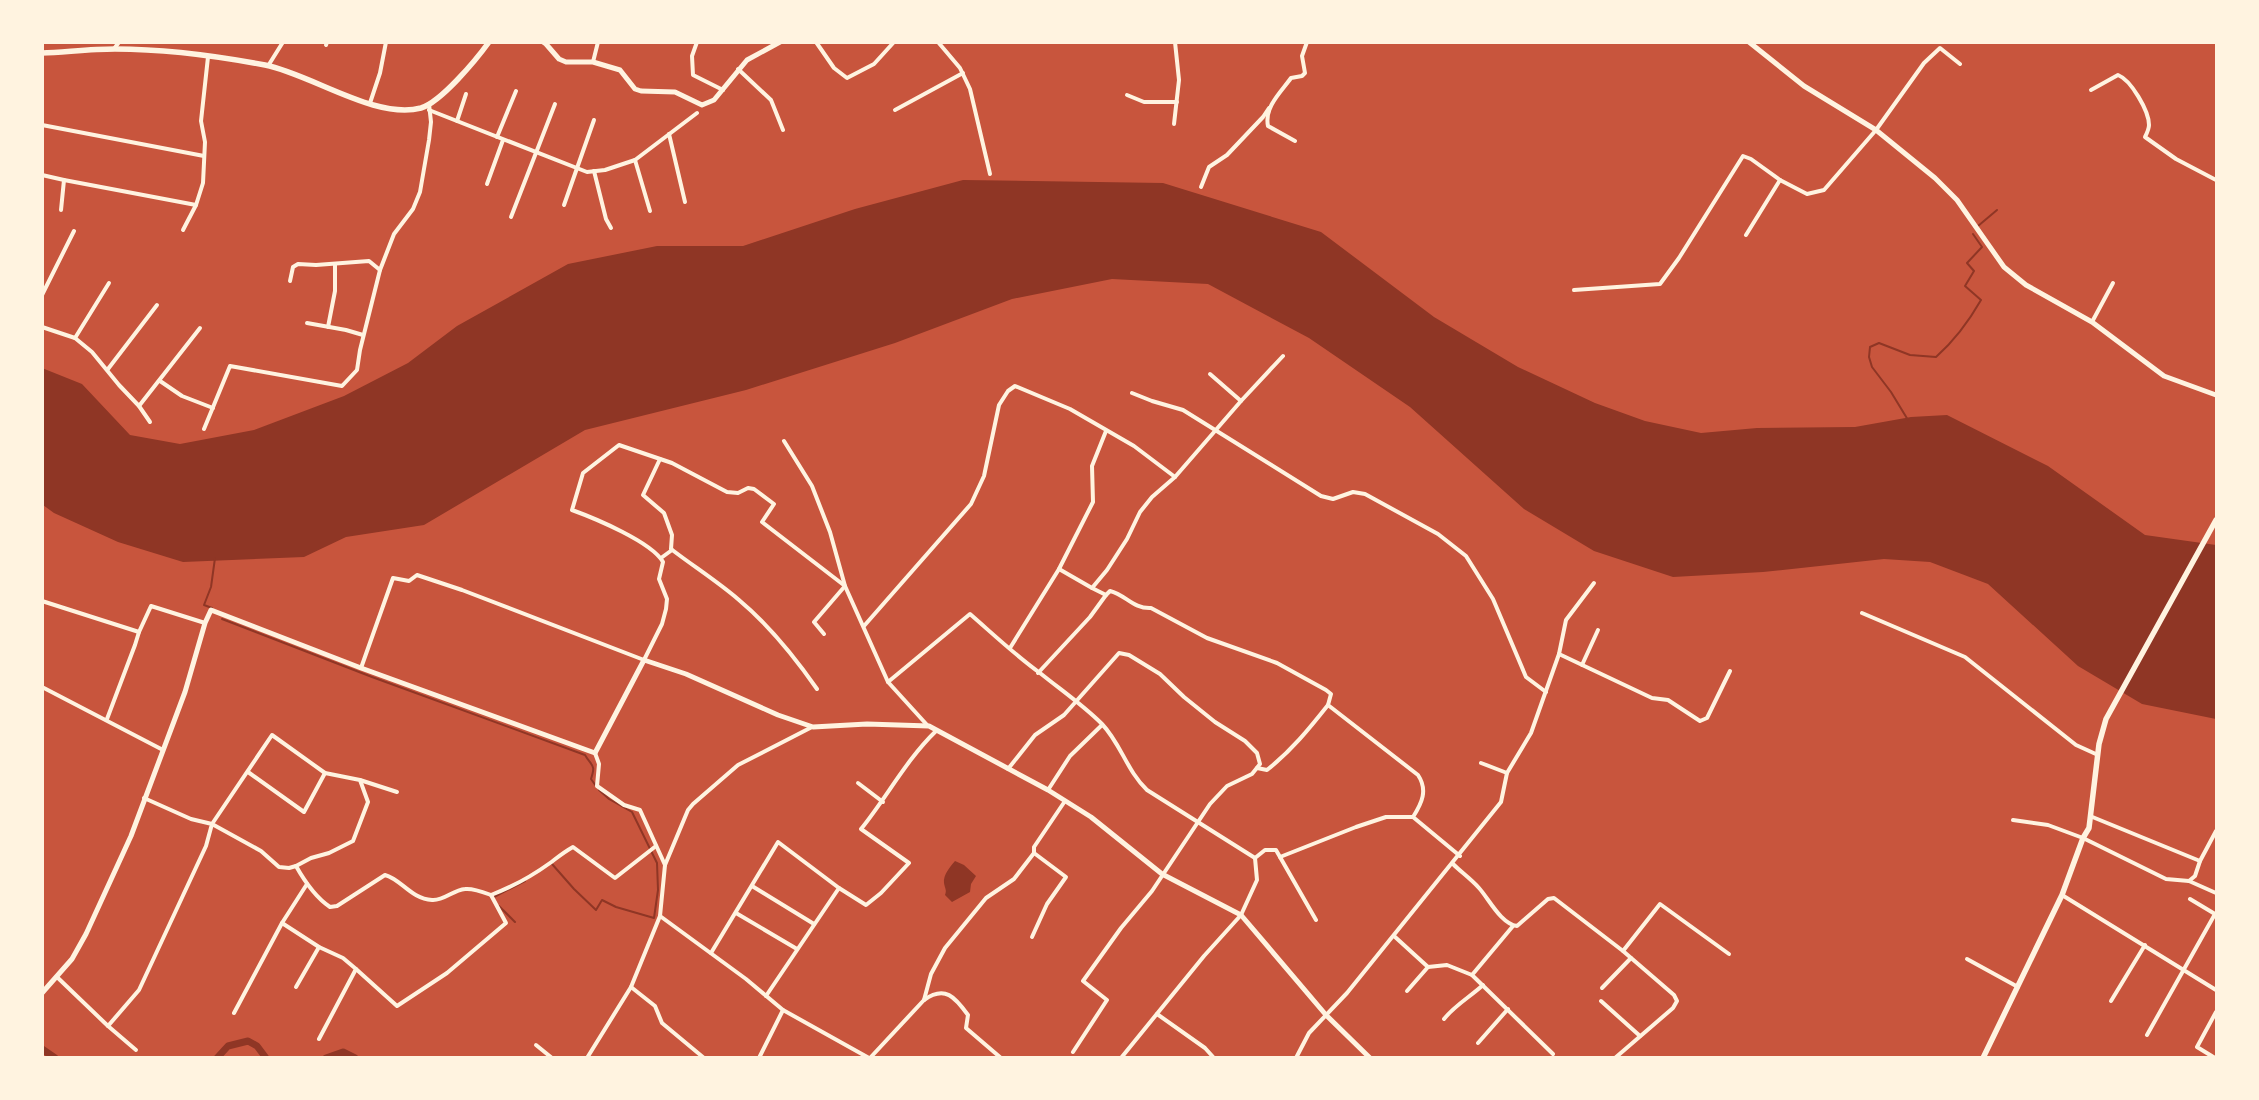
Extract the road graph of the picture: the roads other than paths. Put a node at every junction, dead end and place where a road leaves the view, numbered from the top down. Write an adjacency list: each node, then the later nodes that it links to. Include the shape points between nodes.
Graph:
1 (119, 42): 15 (street)
2 (283, 42): 20 (street)
3 (386, 42): 29 (street)
4 (489, 42): 32 (main road, via 476,60)
5 (542, 42): 18 (street, via 566,62)
6 (598, 42): 18 (street)
7 (697, 42): 23 (street, via 692,56 693,74)
8 (780, 42): 21 (street, via 747,60)
9 (816, 42): 10 (street, via 834,68 847,78 874,64)
10 (894, 42)
11 (938, 42): 22 (street)
12 (1175, 42): 28 (street)
13 (1307, 42): 31 (street, via 1302,56 1305,73 1291,78)
14 (1749, 42): 40 (street, via 1804,86)
15 (114, 49): 16 (main road); 17 (main road)
16 (42, 53)
17 (208, 57): 20 (main road); 46 (street, via 201,121)
18 (593, 62): 23 (street, via 620,70 635,89 675,92 696,104 714,100)
19 (1960, 64): 40 (street, via 1940,48 1924,63)
20 (268, 66): 29 (main road)
21 (738, 69): 23 (street); 39 (street, via 771,100)
22 (963, 73): 33 (street); 50 (street, via 970,89)
23 (723, 90)
24 (2091, 90): 54 (street, via 2118,75 2123,77 2134,89 2147,116 2149,123 2145,137 2176,159)
25 (516, 91): 42 (street)
26 (466, 94): 36 (street)
27 (1127, 95): 28 (street, via 1144,102)
28 (1178, 102): 37 (street)
29 (370, 103): 32 (main road, via 408,110)
30 (555, 104): 45 (street)
31 (1270, 106): 44 (street, via 1268,126); 56 (street, via 1227,155 1209,167)
32 (429, 107): 36 (street); 68 (street, via 429,140 420,192 394,234)
33 (895, 110)
34 (697, 113): 41 (street)
35 (594, 120): 48 (street)
36 (457, 121): 42 (street)
37 (1174, 124)
38 (42, 125): 46 (street)
39 (783, 130)
40 (1876, 130): 53 (street, via 1824,190 1808,194); 75 (street, via 1935,178 1956,200 2004,267 2026,285)
41 (669, 134): 47 (street); 57 (street)
42 (497, 137): 43 (street)
43 (503, 140): 45 (street); 55 (street)
44 (1295, 141)
45 (536, 153): 48 (street); 62 (street)
46 (204, 156): 58 (street, via 203,183)
47 (635, 160): 49 (street); 61 (street)
48 (576, 168): 49 (street); 59 (street)
49 (594, 171): 63 (street, via 606,219)
50 (990, 174)
51 (42, 175): 52 (street)
52 (64, 180): 58 (street); 60 (street)
53 (1780, 180): 66 (street); 72 (street, via 1743,156 1660,284)
54 (2216, 180)
55 (487, 184)
56 (1201, 187)
57 (685, 202)
58 (196, 205): 64 (street)
59 (564, 205)
60 (61, 210)
61 (650, 211)
62 (511, 217)
63 (612, 228)
64 (182, 230)
65 (74, 231): 73 (street)
66 (1746, 235)
67 (335, 264): 68 (street, via 369,261); 69 (street, via 298,264 293,267); 78 (street, via 335,291)
68 (380, 270): 80 (street)
69 (290, 281)
70 (109, 283): 81 (street)
71 (2113, 283): 75 (street)
72 (1574, 290)
73 (42, 295)
74 (157, 305): 83 (street)
75 (2092, 322): 87 (street, via 2164,376)
76 (307, 323): 78 (street)
77 (42, 327): 81 (street)
78 (328, 327): 80 (street)
79 (200, 328): 85 (street)
80 (364, 335): 90 (street, via 358,370 342,386 230,366)
81 (75, 338): 83 (street)
82 (1283, 356): 88 (street)
83 (108, 369): 89 (street)
84 (1210, 374): 88 (street)
85 (160, 381): 89 (street); 90 (street, via 182,396)
86 (1132, 393): 93 (street, via 1183,410)
87 (2216, 395)
88 (1240, 401): 93 (street)
89 (139, 406): 91 (street)
90 (213, 408): 92 (street)
91 (150, 422)
92 (204, 429)
93 (1216, 429): 97 (street); 123 (street, via 1321,496 1334,499 1353,492 1365,494 1455,545 1476,570 1493,599 1526,676)
94 (1106, 431): 97 (street, via 1134,446); 101 (street, via 1092,466 1093,502); 109 (street, via 1070,409 1015,386 1008,391 999,405 984,476 971,504)
95 (784, 441): 103 (street, via 812,486 830,532)
96 (660, 459): 99 (street, via 643,495 664,513 672,535); 100 (street, via 619,446 583,474 572,510 601,521); 103 (street, via 727,492 754,489 774,504 762,522)
97 (1176, 478): 104 (street, via 1152,497 1140,512 1127,539)
98 (2216, 520): 133 (main road, via 2113,706 2106,720)
99 (672, 550): 100 (street); 122 (street, via 739,600 776,634)
100 (662, 558): 115 (street, via 659,579 667,599 666,609)
101 (1059, 569): 104 (street); 113 (street)
102 (1594, 583): 114 (street, via 1566,620)
103 (844, 586): 109 (street); 112 (street, via 814,622)
104 (1092, 588): 105 (street)
105 (1106, 595): 119 (street); 125 (street, via 1110,591 1118,593 1128,602 1141,608 1151,608 1207,638 1277,663 1331,694)
106 (42, 600): 111 (street)
107 (1862, 613): 133 (street, via 1965,656 2076,745)
108 (205, 623): 111 (street, via 151,606); 117 (street, via 211,610); 131 (street, via 185,692)
109 (864, 626): 120 (street)
110 (1598, 630): 116 (street)
111 (139, 632): 126 (street)
112 (824, 634)
113 (1010, 648): 119 (street); 120 (street, via 970,614)
114 (1559, 654): 116 (street); 123 (street)
115 (644, 660): 117 (street, via 417,575 409,581 393,578); 129 (street); 132 (street)
116 (1582, 665): 118 (street, via 1652,698 1668,700 1700,721 1707,718)
117 (361, 668): 132 (street)
118 (1730, 671)
119 (1038, 673): 124 (street)
120 (888, 682): 128 (street)
121 (42, 687): 126 (street)
122 (817, 688)
123 (1546, 692): 139 (street, via 1531,733)
124 (1076, 700): 127 (street); 135 (street, via 1119,653 1129,655 1149,665 1192,703 1245,741 1257,753 1260,764); 136 (street, via 1064,715 1034,735)
125 (1328, 705): 135 (street, via 1281,759 1267,770); 148 (street, via 1418,775 1424,783 1423,795)
126 (107, 719): 131 (street)
127 (1102, 725): 142 (street, via 1070,756); 150 (street, via 1112,736 1137,780)
128 (929, 726): 129 (street, via 867,724); 130 (street)
129 (813, 727): 161 (street, via 738,765 700,798 688,810)
130 (936, 731): 136 (street); 146 (street, via 908,761)
131 (163, 750): 144 (street)
132 (595, 754): 154 (street, via 599,764 597,786 624,805 640,810)
133 (2098, 755): 147 (main road)
134 (1481, 763): 139 (street)
135 (1257, 768): 150 (street, via 1252,774 1227,786)
136 (1008, 769): 142 (street)
137 (248, 772): 138 (street, via 272,735); 138 (street, via 304,812); 151 (street)
138 (325, 773): 140 (street)
139 (1508, 773): 156 (street, via 1501,802)
140 (360, 780): 143 (street); 162 (street, via 368,802 353,841)
141 (858, 783): 146 (street)
142 (1048, 790): 145 (street)
143 (397, 792)
144 (144, 798): 151 (street); 193 (street, via 131,836 86,934)
145 (1065, 801): 155 (street, via 1034,847); 163 (street)
146 (883, 802): 167 (street, via 861,829 909,863 866,905)
147 (2090, 816): 153 (main road, via 2089,828); 159 (street)
148 (1413, 817): 156 (street); 157 (street, via 1386,817 1356,826)
149 (2013, 820): 153 (street, via 2048,825)
150 (1196, 822): 158 (street); 163 (street)
151 (212, 824): 162 (street, via 261,851 279,866); 213 (street, via 206,846 139,990)
152 (2216, 831): 159 (street)
153 (2083, 838): 164 (street, via 2166,879); 170 (main road)
154 (656, 846): 161 (street); 169 (street, via 615,878 573,847 511,888)
155 (1034, 853): 180 (street, via 1066,877 1047,904); 203 (street, via 1014,879 986,898 945,948 931,974)
156 (1460, 856): 160 (street)
157 (1280, 857): 158 (street, via 1276,850 1265,850); 175 (street)
158 (1255, 858): 173 (street, via 1257,880)
159 (2200, 861): 164 (street, via 2195,876)
160 (1452, 864): 178 (street); 179 (street)
161 (665, 865): 174 (street)
162 (296, 866): 165 (street)
163 (1162, 874): 173 (street); 220 (street, via 1083,981 1107,1000)
164 (2189, 881): 168 (street)
165 (307, 884): 169 (street, via 330,907 337,906 385,875 416,895 432,900 464,888); 176 (street)
166 (752, 886): 167 (street, via 778,842); 172 (street); 177 (street)
167 (839, 888): 177 (street)
168 (2216, 893)
169 (491, 895): 190 (street, via 506,923 447,973 397,1006)
170 (2062, 895): 181 (street); 197 (main road)
171 (2190, 899): 191 (street, via 2215,914)
172 (736, 913): 183 (street); 185 (street)
173 (1241, 915): 210 (street); 211 (street)
174 (660, 916): 185 (street); 196 (street)
175 (1316, 920)
176 (282, 923): 182 (street); 209 (street)
177 (814, 924): 183 (street)
178 (1514, 926): 184 (street, via 1548,899 1554,898); 192 (street)
179 (1394, 936): 189 (street); 211 (street)
180 (1032, 937)
181 (2145, 945): 191 (street); 205 (street)
182 (319, 947): 190 (street, via 343,958); 195 (street)
183 (797, 949): 202 (street)
184 (1623, 951): 186 (street, via 1660,904); 187 (street)
185 (710, 953): 202 (street)
186 (1729, 954)
187 (1631, 958): 198 (street); 215 (street, via 1677,1001)
188 (1967, 960): 197 (street)
189 (1428, 967): 192 (street, via 1447,965); 200 (street)
190 (356, 969): 216 (street)
191 (2183, 969): 199 (street); 214 (street)
192 (1472, 975): 194 (street)
193 (58, 978): 201 (street); 213 (street)
194 (1483, 985): 206 (street); 212 (street, via 1455,1005)
195 (296, 987)
196 (631, 987): 223 (street); 224 (street, via 655,1006 662,1023)
197 (2018, 987): 233 (main road)
198 (1602, 988)
199 (2216, 990)
200 (1408, 991)
201 (42, 993)
202 (766, 996): 207 (street)
203 (924, 1000): 226 (street); 227 (street, via 934,993 952,997 968,1016 966,1028)
204 (1601, 1001): 215 (street)
205 (2110, 1001)
206 (1508, 1008): 217 (street); 221 (street)
207 (783, 1010): 225 (street); 226 (street)
208 (2216, 1012): 234 (street, via 2197,1047)
209 (234, 1013)
210 (1157, 1014): 228 (street); 229 (street, via 1206,1048)
211 (1326, 1015): 230 (street, via 1309,1033); 231 (street)
212 (1444, 1019)
213 (108, 1026): 219 (street)
214 (2147, 1035)
215 (1640, 1036): 232 (street)
216 (319, 1038)
217 (1478, 1043)
218 (536, 1045): 222 (street)
219 (136, 1050)
220 (1073, 1052)
221 (1553, 1054)
222 (552, 1058)
223 (587, 1058)
224 (704, 1058)
225 (759, 1058)
226 (869, 1058)
227 (1002, 1058)
228 (1121, 1058)
229 (1214, 1058)
230 (1296, 1058)
231 (1370, 1058)
232 (1615, 1058)
233 (1983, 1058)
234 (2214, 1058)

